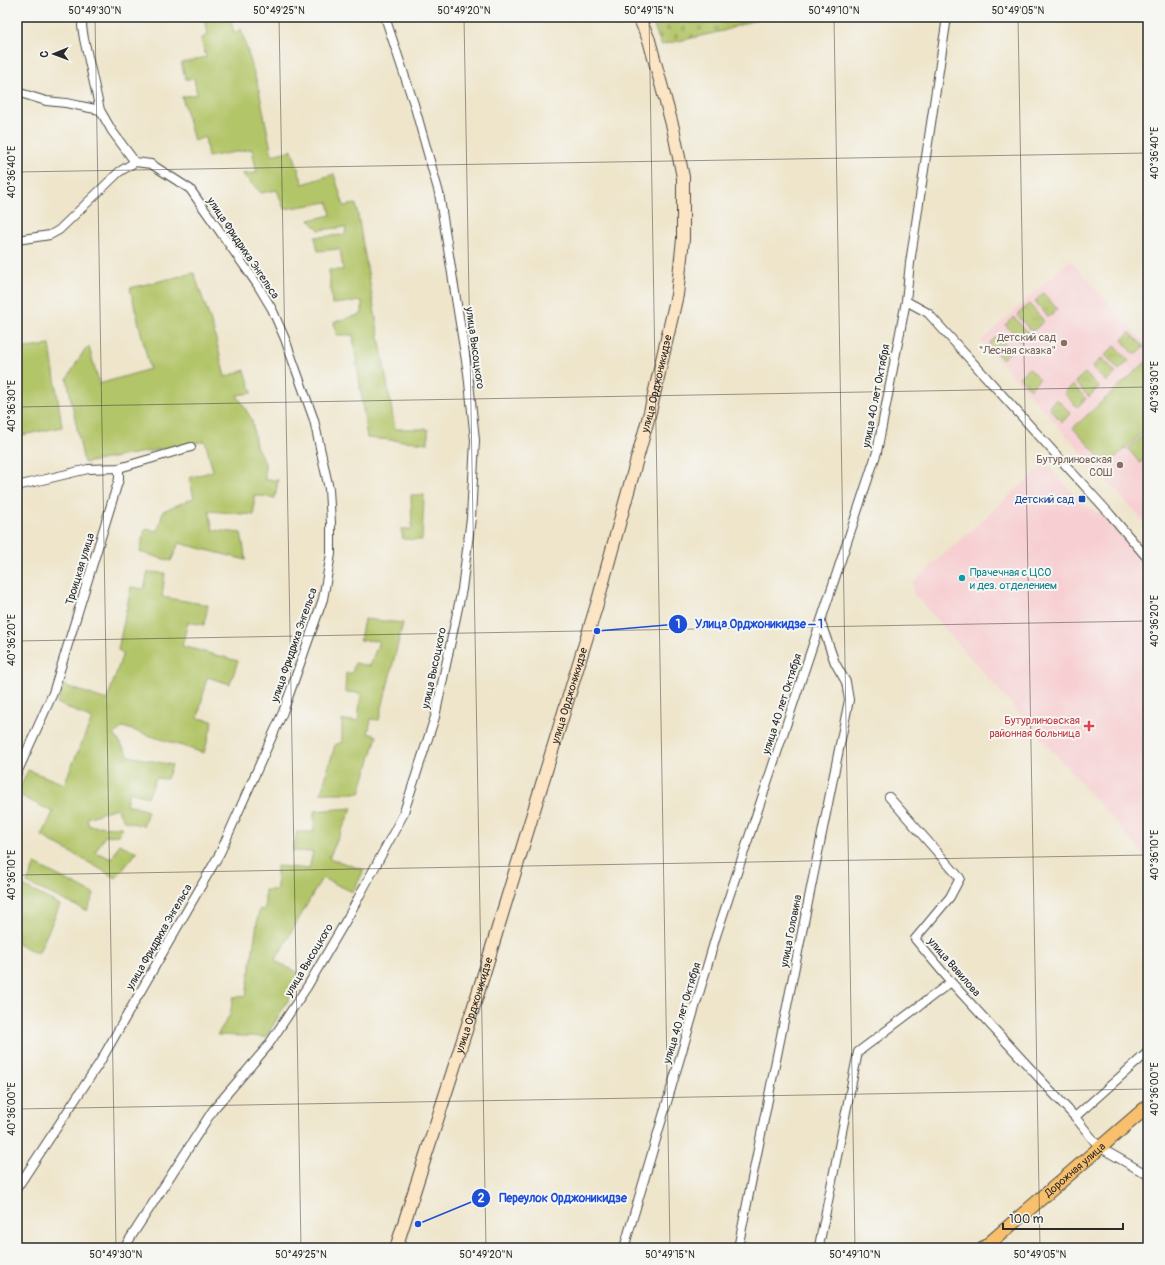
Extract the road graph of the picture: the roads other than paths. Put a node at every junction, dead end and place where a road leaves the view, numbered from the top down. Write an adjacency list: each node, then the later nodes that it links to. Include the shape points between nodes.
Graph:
1 (83, 17): 6 (street, via 84,39)
2 (385, 17): 25 (street, улица Высоцкого, via 414,104 439,193 468,373 475,440 471,518 462,589 435,717 402,815 348,917 307,987 267,1047 213,1110)
3 (638, 17): 26 (main road, улица Орджоникидзе, via 649,40 674,128 683,177 683,240 677,295 650,412 597,604 478,993)
4 (947, 17): 9 (street, улица 40 лет Октября)
5 (17, 92): 6 (street, via 46,101)
6 (100, 110): 7 (street)
7 (135, 162): 8 (street, via 119,172 59,230 50,235); 23 (street, улица Фридриха Энгельса, via 151,164 190,189 272,309 300,378 316,428 329,489 331,554 323,600 283,712 220,853 100,1062)
8 (17, 240)
9 (906, 301): 13 (street, via 928,313); 14 (street, улица 40 лет Октября, via 877,452)
10 (191, 447): 11 (street)
11 (119, 468): 12 (street, via 88,469); 15 (street, Троицкая улица, via 119,479 53,693)
12 (17, 486)
13 (1148, 559)
14 (821, 623): 27 (street, улица 40 лет Октября, via 716,936); 28 (street, улица Головина, via 835,663 846,682 849,700)
15 (17, 772)
16 (889, 797): 17 (street, улица Вавилова, via 960,878 950,897 915,940)
17 (951, 982): 20 (street, улица Вавилова); 24 (street, via 858,1052)
18 (1148, 1052): 20 (street)
19 (1148, 1106): 21 (main road, Дорожная улица)
20 (1075, 1117): 21 (street, улица Вавилова)
21 (1100, 1147): 22 (street, улица Вавилова); 29 (main road, Дорожная улица)
22 (1148, 1175)
23 (17, 1188)
24 (819, 1246)
25 (124, 1248)
26 (396, 1248)
27 (624, 1248)
28 (738, 1248)
29 (984, 1248)

